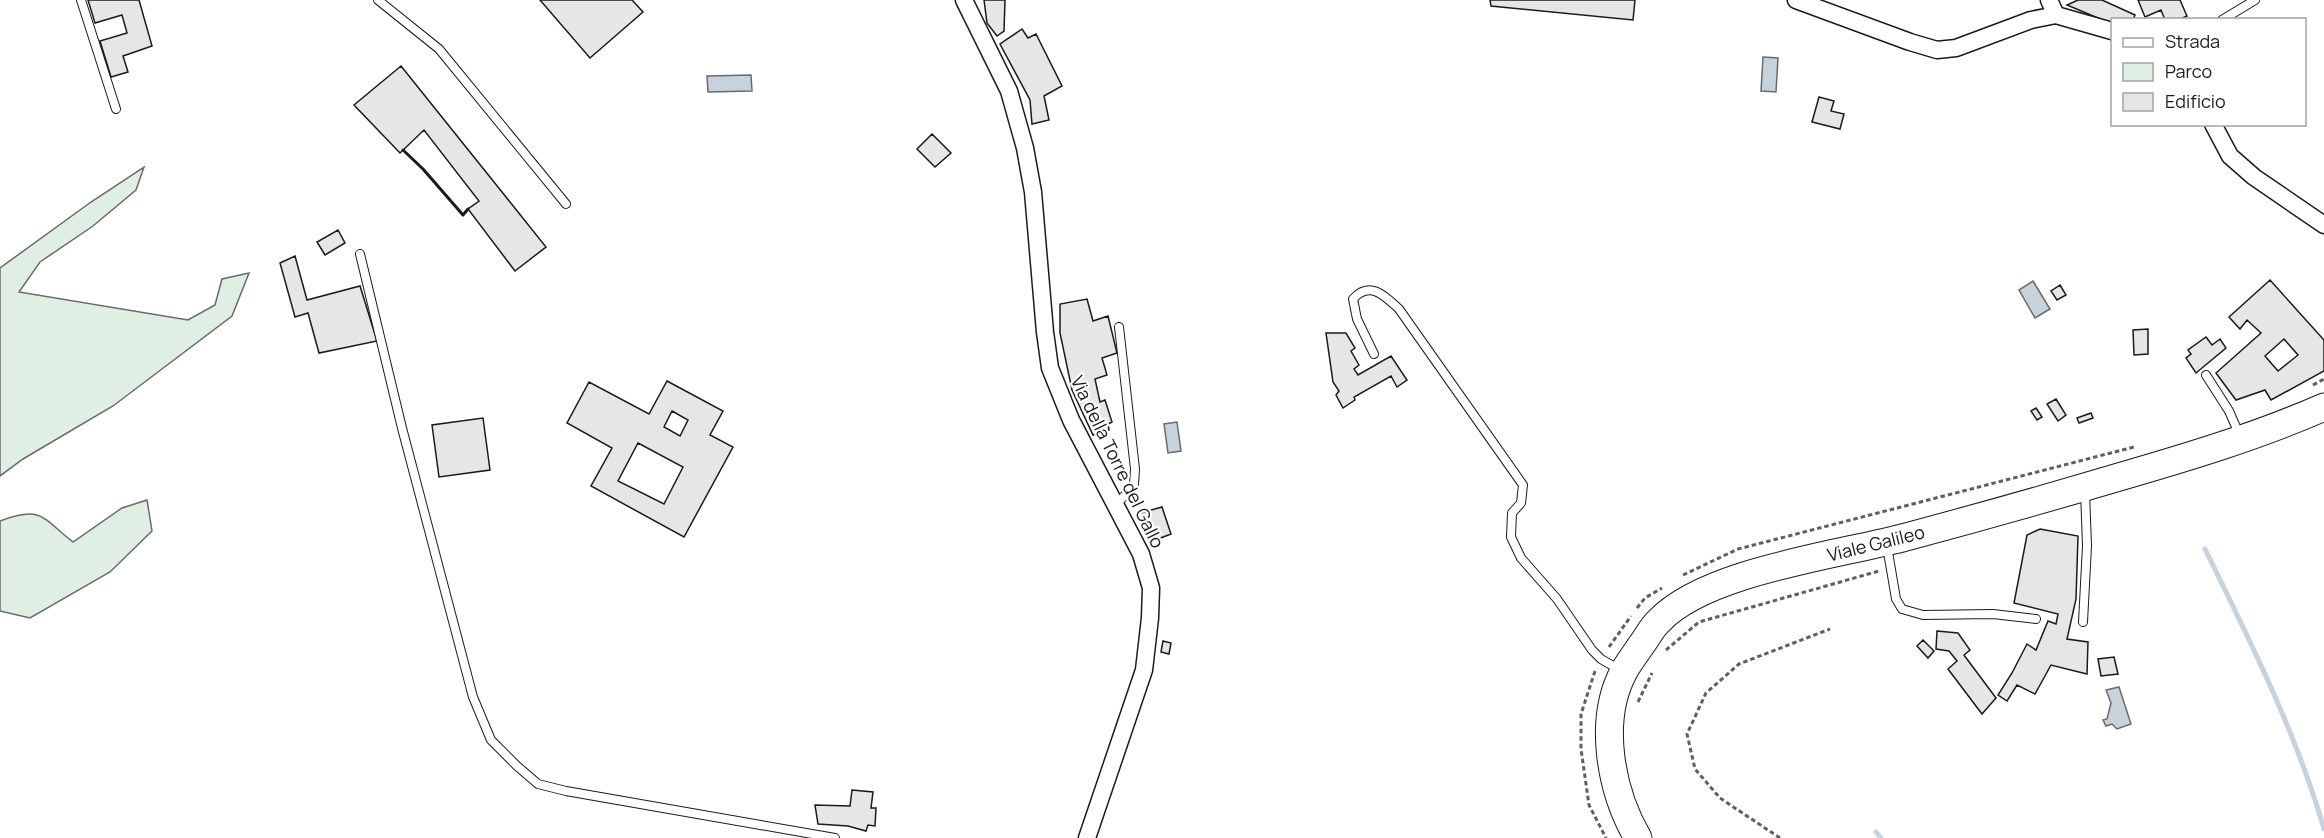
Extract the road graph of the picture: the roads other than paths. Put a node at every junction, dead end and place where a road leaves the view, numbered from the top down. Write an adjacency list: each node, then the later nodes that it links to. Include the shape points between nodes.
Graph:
1 (81, 0): 9 (lane)
2 (378, 0): 11 (lane, via 439,49)
3 (964, 0): 20 (street, Via della Torre del Gallo, via 1009,91 1023,138 1033,192 1050,368 1071,420)
4 (1796, 0): 6 (street, via 1937,50 1956,48 2031,20)
5 (2255, 0): 7 (lane)
6 (2053, 7): 8 (street)
7 (2225, 18)
8 (2111, 31)
9 (116, 109)
10 (2214, 126): 12 (street, via 2230,156)
11 (566, 204)
12 (2324, 225)
13 (360, 254): 25 (lane, via 473,697 491,740 538,784)
14 (1119, 327): 20 (lane, via 1135,469 1134,485)
15 (1374, 354): 24 (lane, via 1353,299 1372,289 1399,309 1523,485 1521,503 1512,513 1511,537 1521,558 1557,599 1592,650)
16 (2206, 375): 18 (lane)
17 (2324, 407): 18 (main road, Viale Galileo)
18 (2241, 439): 19 (main road, Viale Galileo)
19 (2084, 487): 21 (main road, Viale Galileo); 23 (lane, via 2087,546)
20 (1115, 506): 26 (street, Via della Torre del Gallo, via 1141,554 1151,588 1150,618 1144,670)
21 (1888, 555): 22 (lane, via 1896,599 1902,609 1923,615 1993,614); 24 (main road, Viale Galileo, via 1736,579 1689,599 1659,620)
22 (2036, 619)
23 (2083, 622)
24 (1623, 672): 27 (main road, Viale Galileo, via 1613,704 1609,740 1614,783)
25 (835, 838)
26 (1087, 838)
27 (1638, 838)

